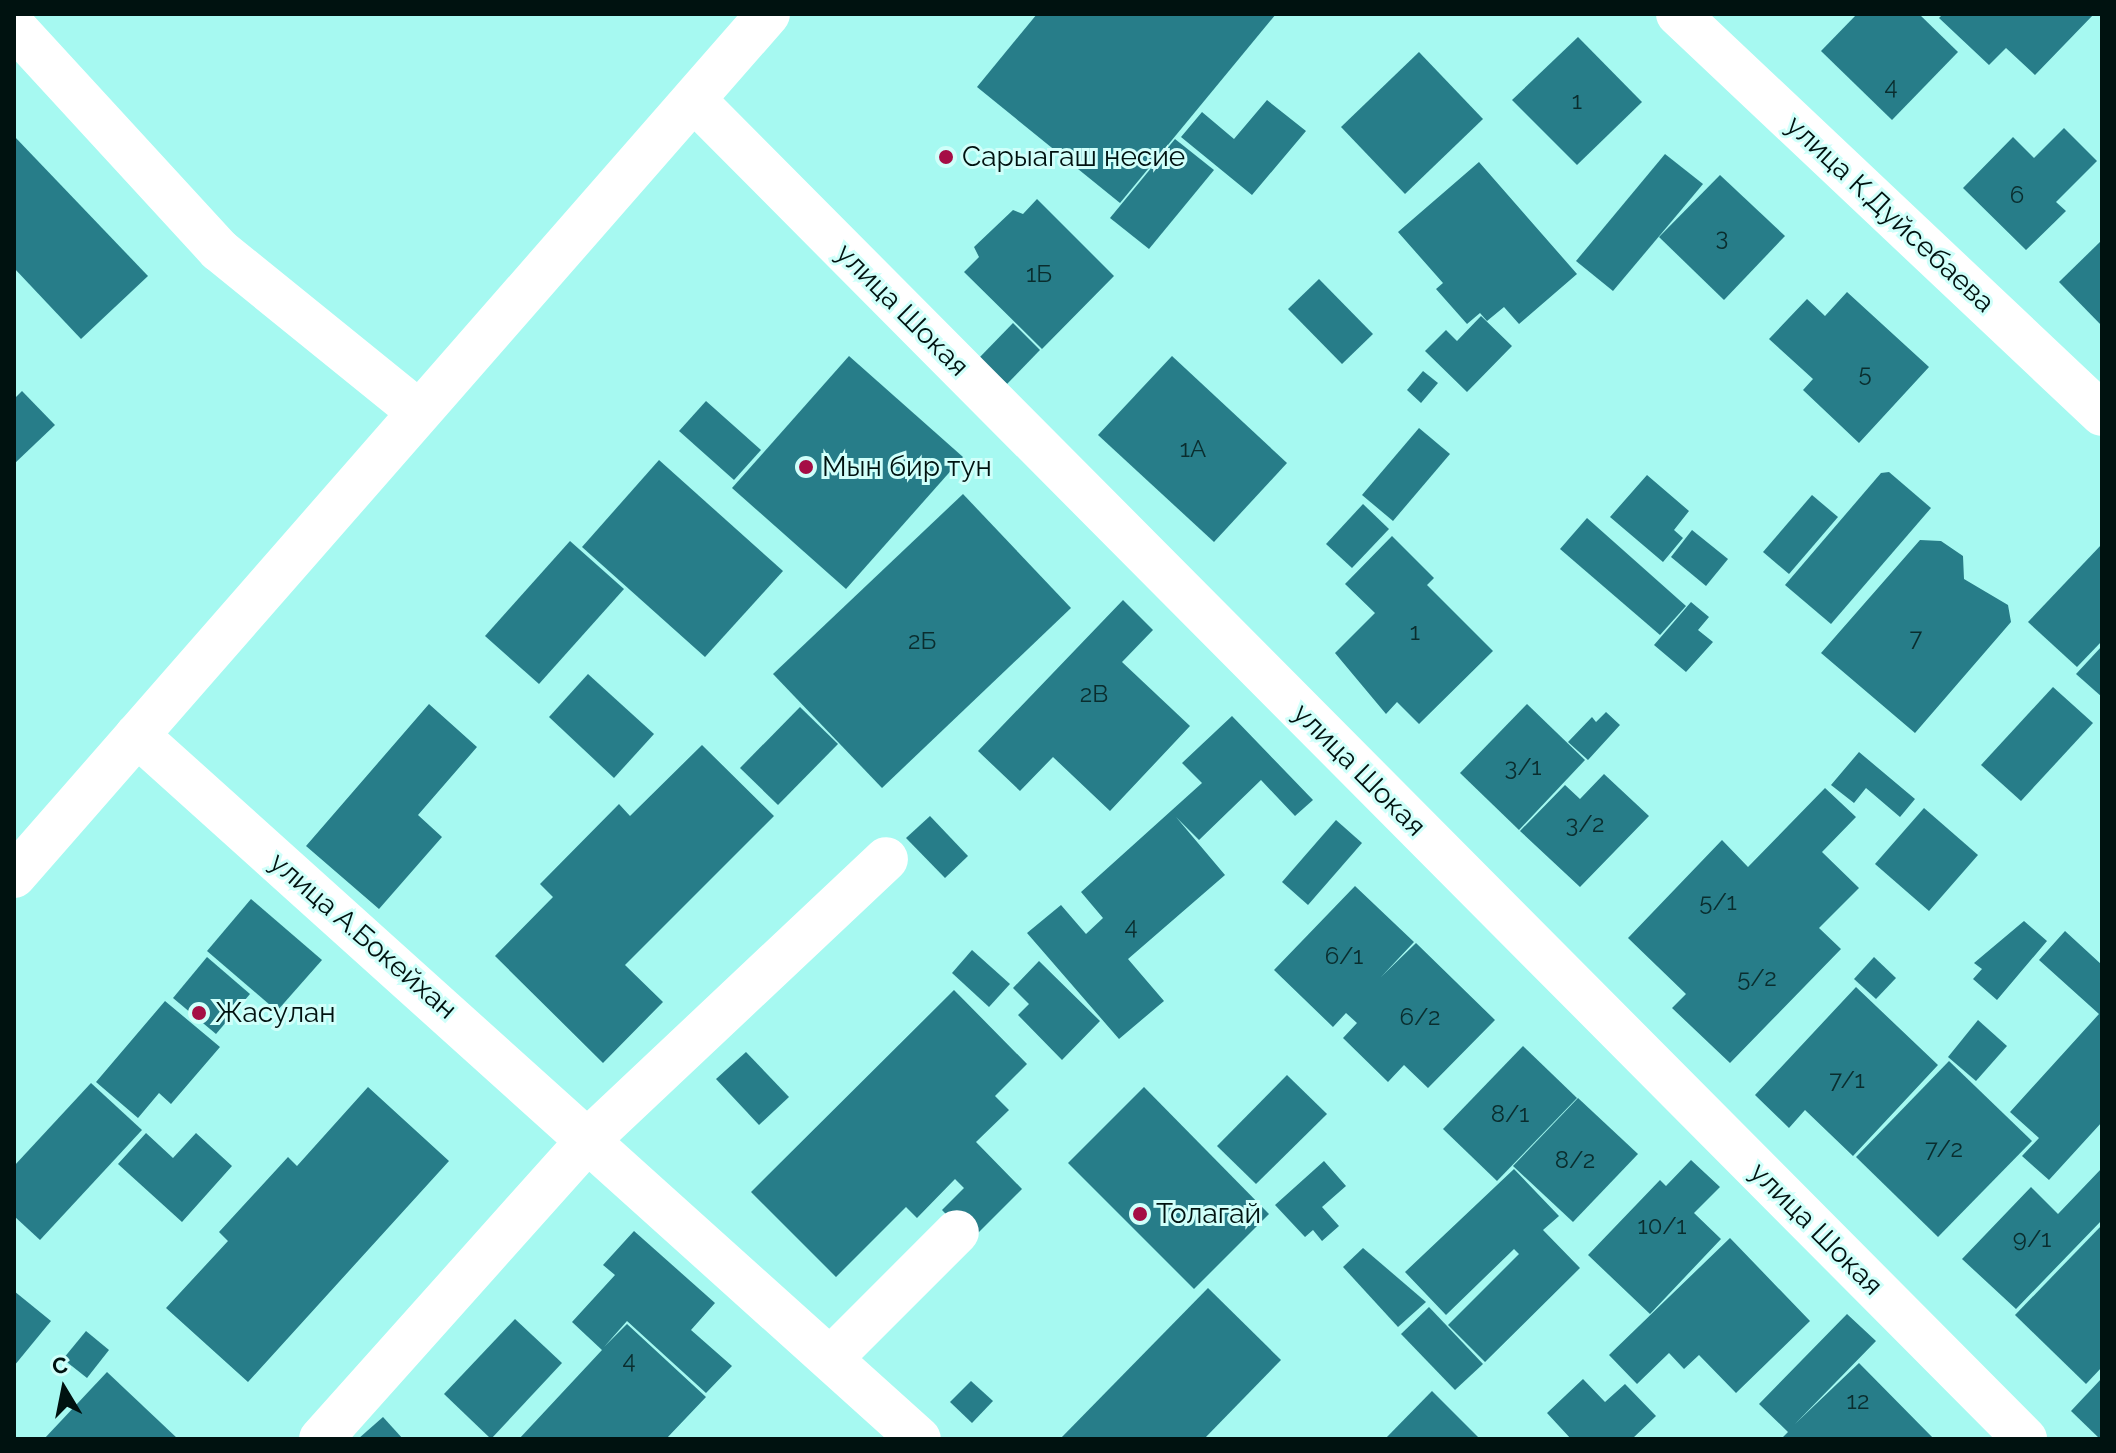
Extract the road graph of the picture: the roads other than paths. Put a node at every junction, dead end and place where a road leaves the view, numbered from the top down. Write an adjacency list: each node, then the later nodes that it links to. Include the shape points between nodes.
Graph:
1 (768, 14): 4 (main road)
2 (1678, 14): 6 (main road, улица К.Дуйсебаева)
3 (14, 27): 5 (main road, via 219,250)
4 (694, 100): 5 (main road); 15 (main road, улица Шокая)
5 (418, 411): 7 (main road)
6 (2102, 414)
7 (137, 735): 9 (main road); 10 (main road, улица А.Бокейхан)
8 (886, 859): 10 (main road)
9 (14, 876)
10 (589, 1139): 12 (main road, улица А.Бокейхан); 13 (main road)
11 (957, 1232): 12 (main road)
12 (831, 1358): 14 (main road, улица А.Бокейхан)
13 (321, 1439)
14 (919, 1439)
15 (2025, 1439)

